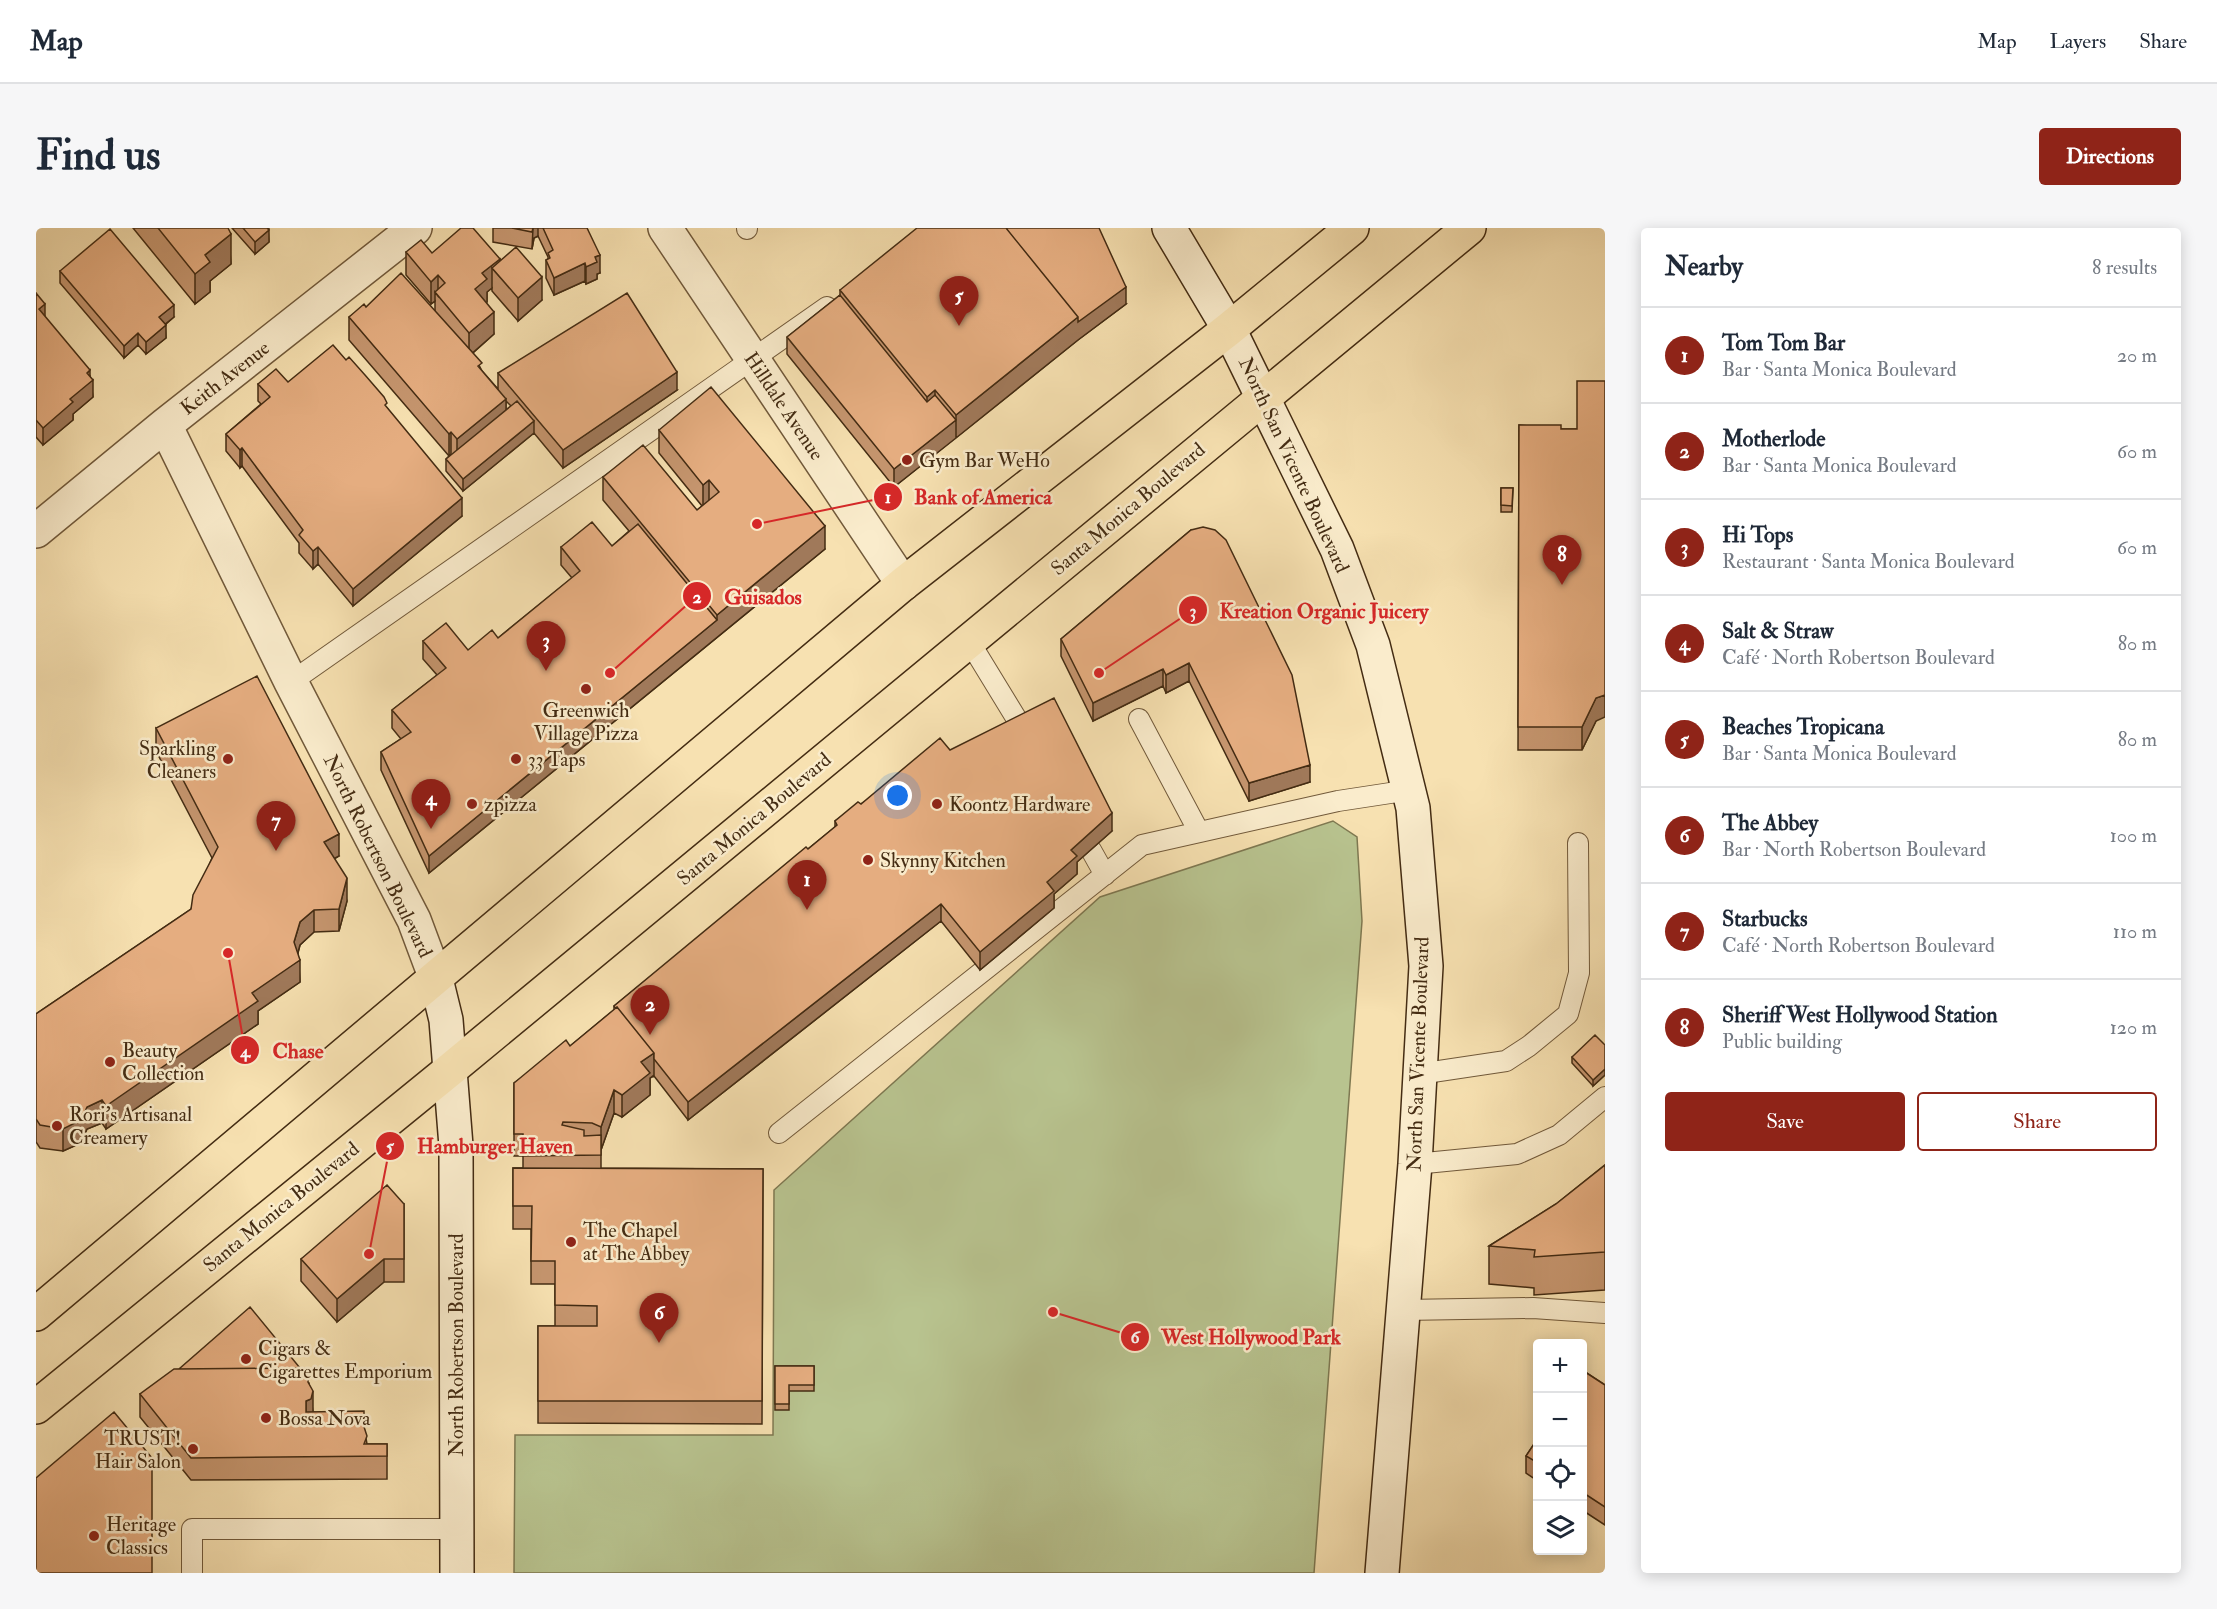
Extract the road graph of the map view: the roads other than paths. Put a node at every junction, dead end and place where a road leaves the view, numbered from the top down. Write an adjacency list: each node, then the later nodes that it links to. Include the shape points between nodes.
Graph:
1 (416, 228): 10 (street, Keith Avenue)
2 (664, 228): 8 (street, Hilldale Avenue)
3 (1168, 228): 7 (street, North San Vicente Boulevard)
4 (1352, 228): 7 (main road)
5 (1469, 228): 9 (main road, Santa Monica Boulevard)
6 (842, 296): 8 (lane)
7 (1228, 329): 9 (street, North San Vicente Boulevard); 12 (main road)
8 (753, 360): 12 (street, Hilldale Avenue); 14 (lane)
9 (1264, 397): 13 (main road, Santa Monica Boulevard); 17 (street, North San Vicente Boulevard, via 1337,549 1373,645)
10 (165, 425): 11 (street, Keith Avenue); 14 (street, North Robertson Boulevard)
11 (36, 531)
12 (903, 584): 22 (main road)
13 (969, 642): 16 (lane); 23 (main road, Santa Monica Boulevard)
14 (291, 682): 22 (street, North Robertson Boulevard, via 414,920)
15 (1139, 719): 18 (lane)
16 (1024, 731)
17 (1410, 790): 18 (lane, via 1338,801); 24 (street, North San Vicente Boulevard, via 1426,966)
18 (1199, 832): 21 (lane, via 1142,845)
19 (1578, 843): 24 (lane, via 1579,973 1568,1014 1506,1061)
20 (1091, 850): 21 (lane)
21 (1105, 875): 26 (lane)
22 (436, 978): 23 (street, North Robertson Boulevard, via 446,1020); 30 (main road)
23 (450, 1069): 31 (main road, Santa Monica Boulevard); 32 (street, North Robertson Boulevard, via 456,1146)
24 (1419, 1074): 27 (street, North San Vicente Boulevard)
25 (1605, 1097): 27 (lane, via 1559,1135 1516,1154)
26 (779, 1133)
27 (1415, 1164): 28 (street, North San Vicente Boulevard)
28 (1402, 1310): 29 (lane, via 1533,1308); 35 (street, North San Vicente Boulevard)
29 (1605, 1313)
30 (36, 1314)
31 (36, 1407)
32 (457, 1528): 33 (lane, via 192,1528); 34 (street, North Robertson Boulevard)
33 (192, 1573)
34 (457, 1573)
35 (1382, 1573)

